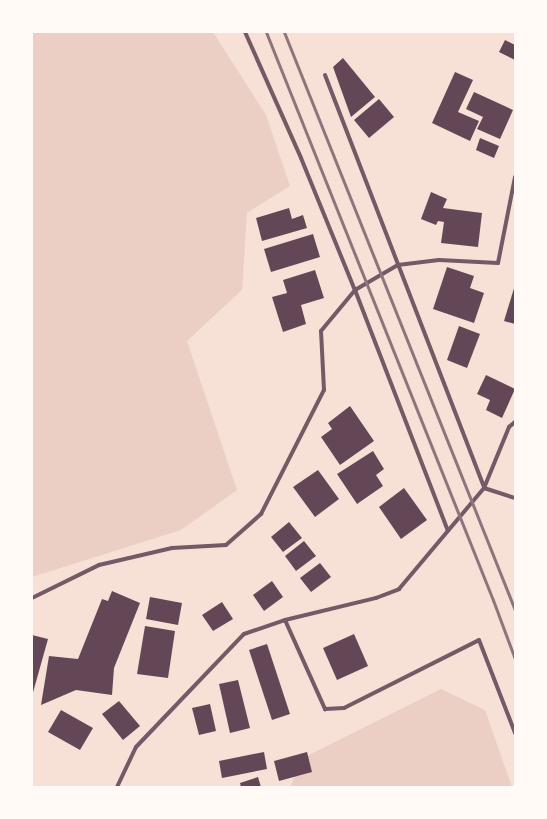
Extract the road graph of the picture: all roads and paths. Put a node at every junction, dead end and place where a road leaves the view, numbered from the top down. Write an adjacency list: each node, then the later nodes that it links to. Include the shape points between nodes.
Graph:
1 (245, 32): 5 (street, via 301,158)
2 (325, 75): 4 (street)
3 (515, 177): 4 (street, via 498,263 440,260)
4 (398, 264): 5 (street); 7 (street)
5 (355, 290): 9 (street); 10 (street, via 321,331 324,390 261,514 226,545 172,548 99,565)
6 (515, 422): 7 (street, via 509,427)
7 (484, 488): 8 (street); 9 (street)
8 (515, 498)
9 (448, 531): 11 (street, via 399,589 376,598)
10 (32, 598)
11 (285, 620): 12 (street, via 326,709 344,708 479,640); 13 (street, via 244,634 136,747)
12 (515, 733)
13 (117, 787)

